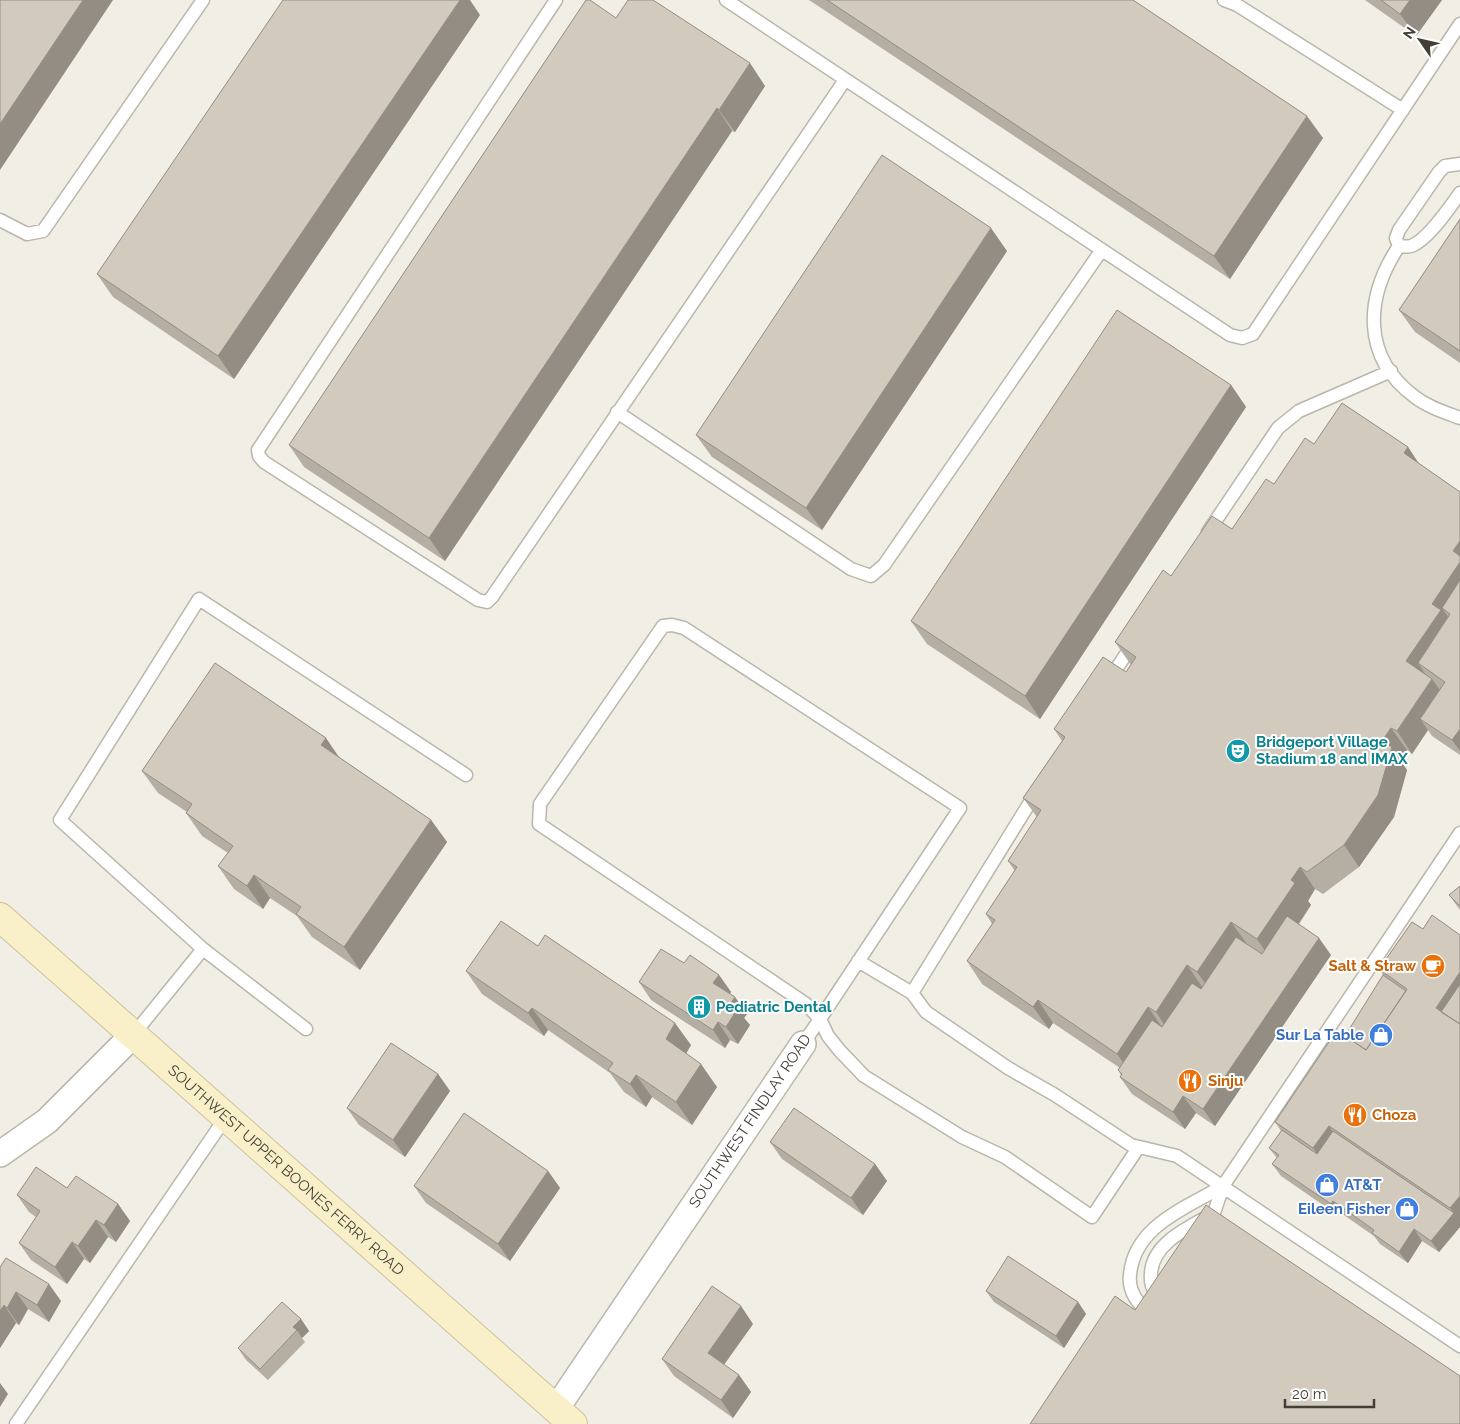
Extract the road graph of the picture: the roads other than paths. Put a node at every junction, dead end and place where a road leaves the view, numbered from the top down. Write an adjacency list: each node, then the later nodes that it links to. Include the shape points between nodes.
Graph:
1 (203, 0): 10 (lane, via 43,231 28,234)
2 (556, 0): 14 (lane, via 258,450 264,462 478,600 487,602)
3 (726, 0): 6 (lane)
4 (1224, 0): 7 (lane, via 1237,5)
5 (1460, 24): 7 (lane)
6 (845, 80): 12 (lane); 14 (lane)
7 (1404, 110): 12 (lane, via 1253,334 1242,338 1230,335)
8 (1460, 164): 11 (lane, via 1445,166 1439,172 1399,230 1396,238)
9 (1460, 193): 11 (lane, via 1420,240 1411,246)
10 (0, 220)
11 (1399, 246): 13 (lane, via 1377,287 1373,319 1378,346)
12 (1101, 251): 14 (lane, via 884,565 871,576 851,569)
13 (1391, 372): 15 (lane, via 1419,400); 16 (lane, via 1287,419)
14 (617, 412)
15 (1460, 418)
16 (1201, 542)
17 (1141, 632): 18 (lane)
18 (1103, 689)
19 (466, 775): 23 (lane, via 199,599 60,820)
20 (1044, 780): 25 (lane)
21 (1460, 834): 33 (lane)
22 (0, 916): 28 (main road, SOUTHWEST UPPER BOONES FERRY ROAD)
23 (203, 949): 27 (lane); 28 (lane)
24 (858, 961): 25 (lane); 26 (lane, SOUTHWEST FINDLAY ROAD); 26 (lane, SOUTHWEST FINDLAY ROAD, via 960,808 684,628 663,626 540,804 539,824 806,1004)
25 (912, 993): 31 (lane, via 926,1012 1008,1068)
26 (820, 1019): 29 (lane, SOUTHWEST FINDLAY ROAD); 31 (lane, via 840,1052 864,1076 962,1137 1005,1158 1092,1217)
27 (306, 1029)
28 (133, 1035): 30 (main road, SOUTHWEST UPPER BOONES FERRY ROAD); 32 (street, via 47,1121)
29 (803, 1044): 37 (street, SOUTHWEST FINDLAY ROAD)
30 (226, 1117): 37 (main road, SOUTHWEST UPPER BOONES FERRY ROAD); 38 (lane)
31 (1138, 1148): 33 (lane, via 1177,1156)
32 (0, 1154)
33 (1223, 1186): 34 (lane, via 1214,1213 1177,1235 1157,1254 1151,1267 1153,1291); 35 (lane, via 1148,1232 1138,1246 1131,1261 1131,1289 1138,1303); 36 (lane)
34 (1171, 1303)
35 (1160, 1319)
36 (1460, 1346)
37 (564, 1416)
38 (16, 1424)

